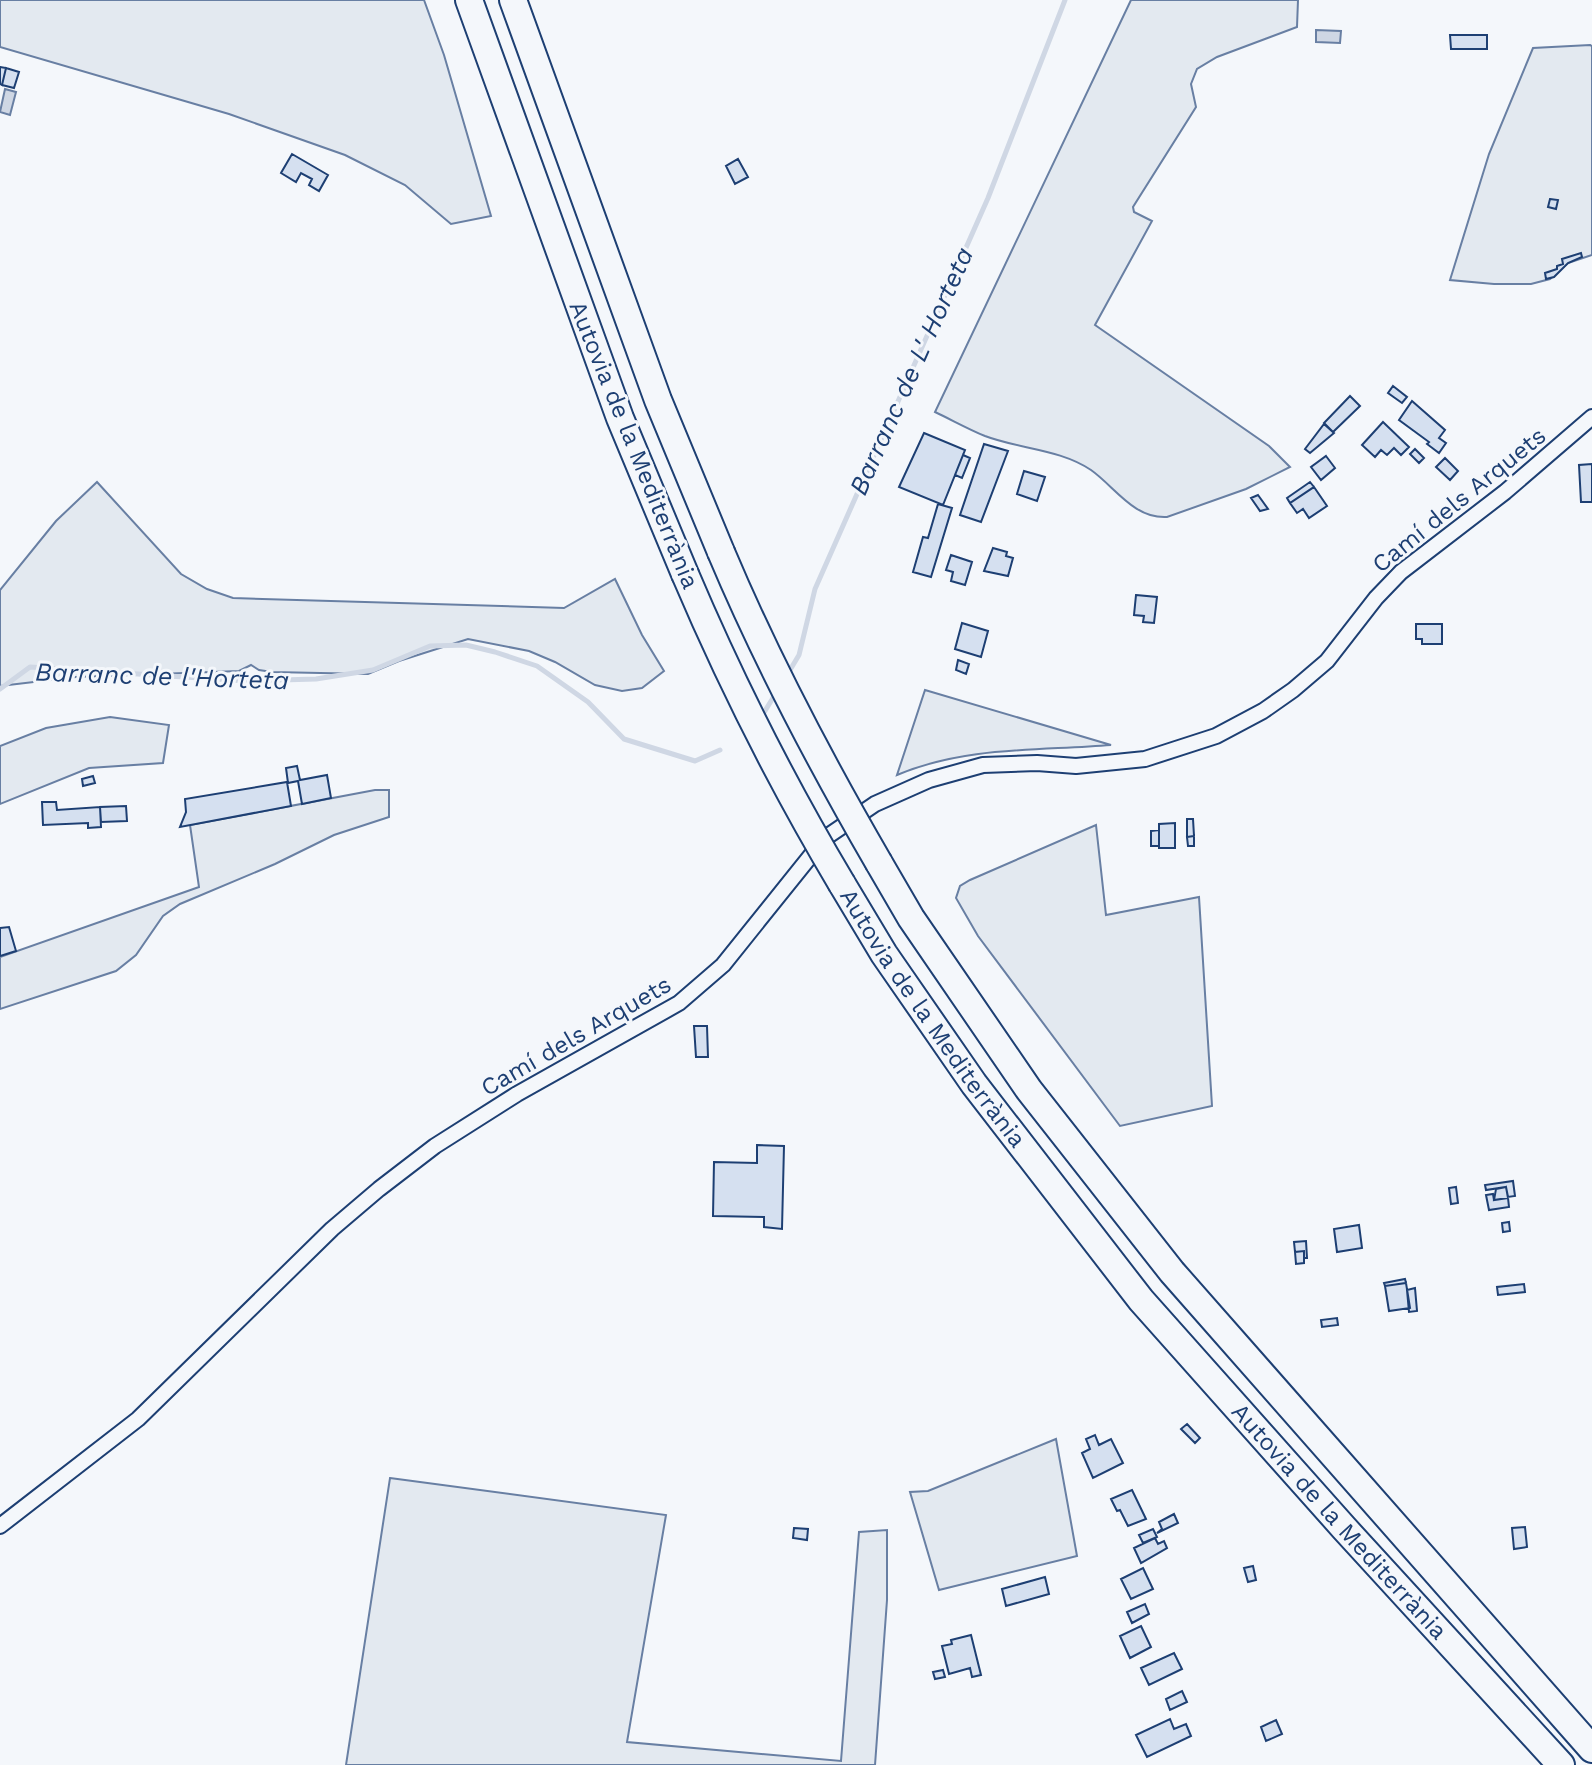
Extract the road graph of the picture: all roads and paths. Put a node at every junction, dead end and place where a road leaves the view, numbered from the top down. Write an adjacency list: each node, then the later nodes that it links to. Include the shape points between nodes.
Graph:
1 (469, 0): 6 (highway, Autovia de la Mediterrània, bridge, via 620,418 706,623 805,822 884,954 974,1084 1141,1300)
2 (513, 0): 5 (highway, Autovia de la Mediterrània, bridge, via 652,386 740,598 833,782 911,918 1029,1090 1172,1272)
3 (1592, 417): 4 (street, Camí dels Arquets, via 1401,572 1327,661 1263,711 1216,736 1145,759 1076,766 983,765 929,780 875,804 825,838 723,965 679,1003 517,1094 379,1189 138,1419)
4 (0, 1526)
5 (1592, 1749)
6 (1561, 1765)

